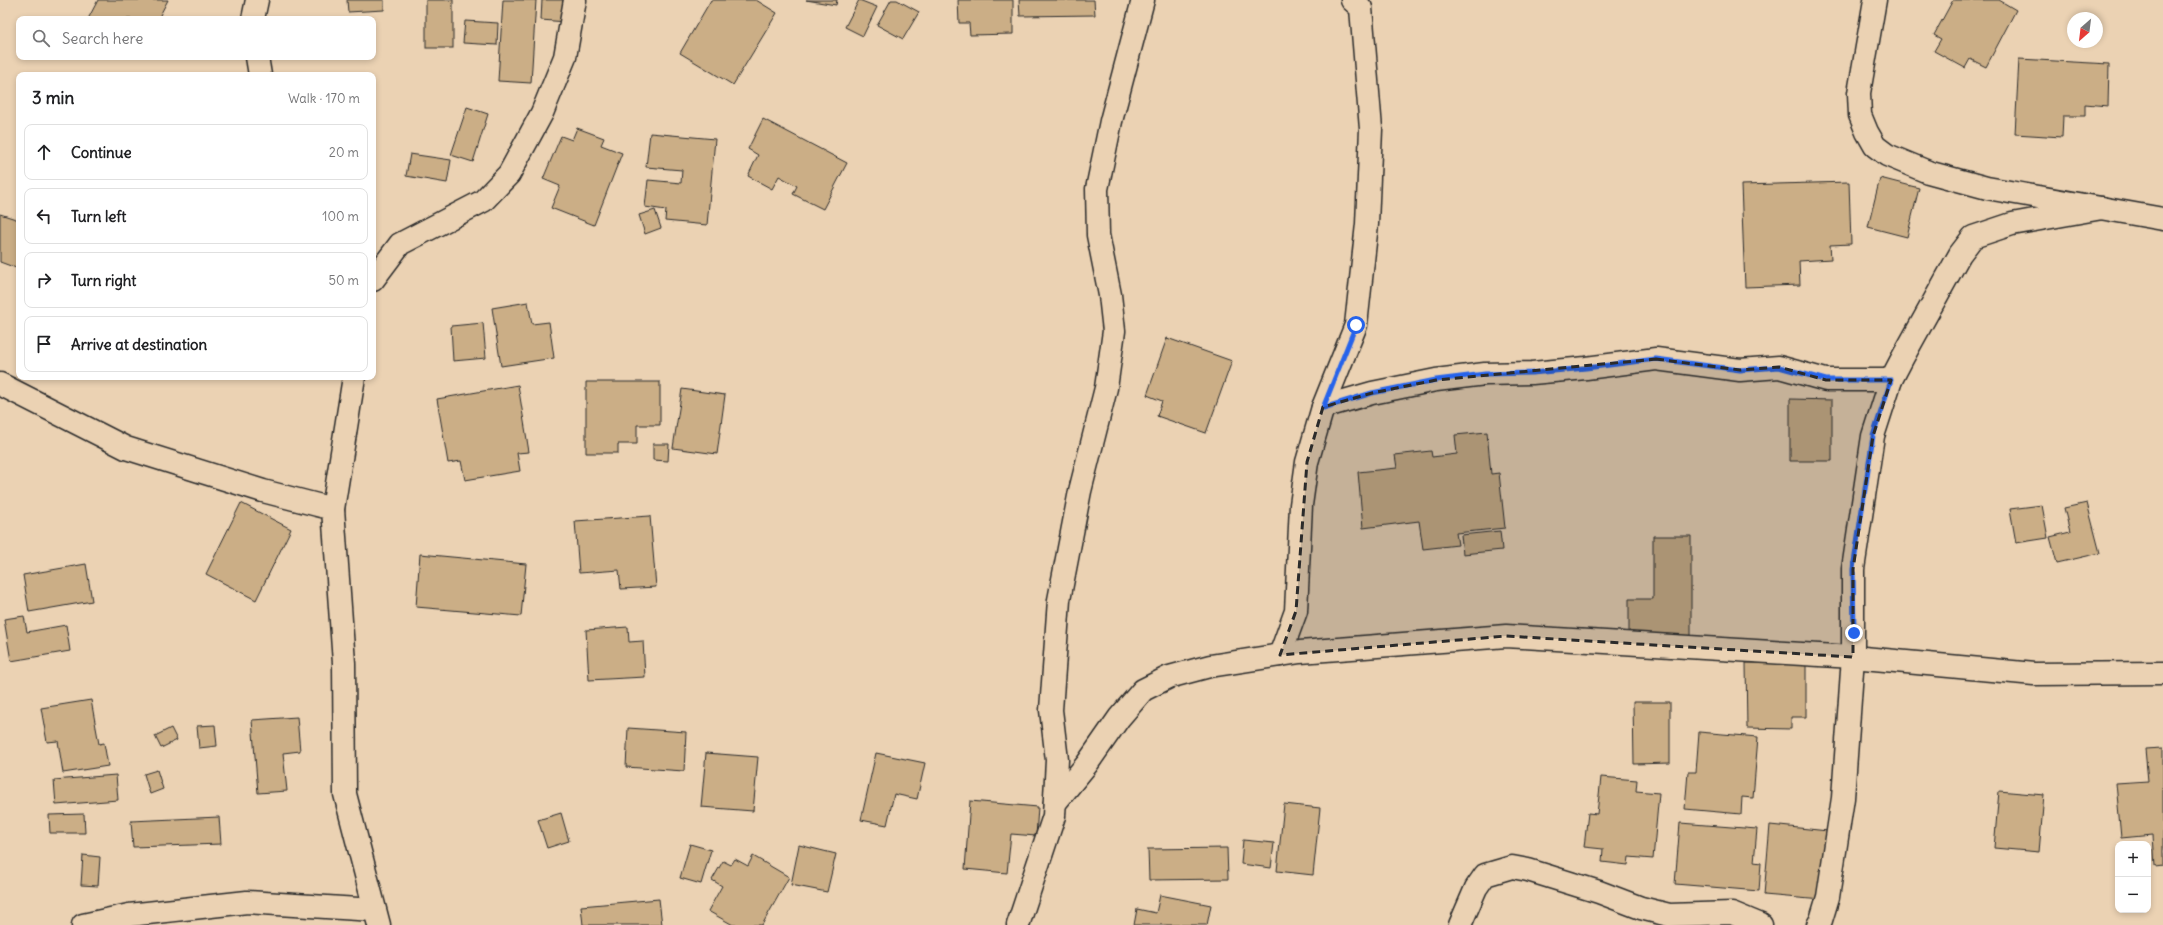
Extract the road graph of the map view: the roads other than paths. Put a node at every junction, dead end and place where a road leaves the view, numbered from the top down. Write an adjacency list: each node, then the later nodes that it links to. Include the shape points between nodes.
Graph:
1 (257, 0): 6 (street)
2 (575, 0): 11 (street, via 565,57 542,113 509,174 483,201 400,244)
3 (1143, 0): 20 (street, via 1111,121 1097,189 1098,235 1114,331 1106,388 1080,491 1059,600 1051,710 1056,760)
4 (1352, 0): 15 (street, via 1361,8 1372,129 1367,224 1356,325)
5 (1875, 0): 9 (street, via 1859,93 1860,115 1875,146 1887,155 1928,172 1987,188)
6 (254, 16)
7 (258, 60): 8 (street)
8 (260, 72)
9 (2102, 208): 10 (street); 13 (street, via 2012,224 1973,237 1960,254)
10 (2163, 219)
11 (376, 276)
12 (354, 380): 16 (street)
13 (1891, 380): 15 (street, via 1826,380 1779,367 1740,370 1656,359 1586,368 1485,374 1436,380 1372,393); 18 (street, via 1873,436 1853,569)
14 (0, 384): 16 (street, via 126,448 263,491)
15 (1323, 408): 17 (street, via 1306,469 1301,505 1296,611)
16 (333, 509): 21 (street, via 344,663 345,794)
17 (1280, 655): 18 (street, via 1506,636); 20 (street, via 1210,666 1169,677 1143,690)
18 (1853, 657): 19 (street, via 2034,674); 26 (street, via 1843,798 1828,897)
19 (2163, 673)
20 (1055, 803): 23 (street, via 1054,816)
21 (376, 918): 22 (street, via 247,902 128,915)
22 (83, 925)
23 (1018, 925)
24 (1460, 925): 25 (street, via 1476,888 1485,875 1512,867 1670,915 1732,913)
25 (1761, 925)
26 (1818, 925)

